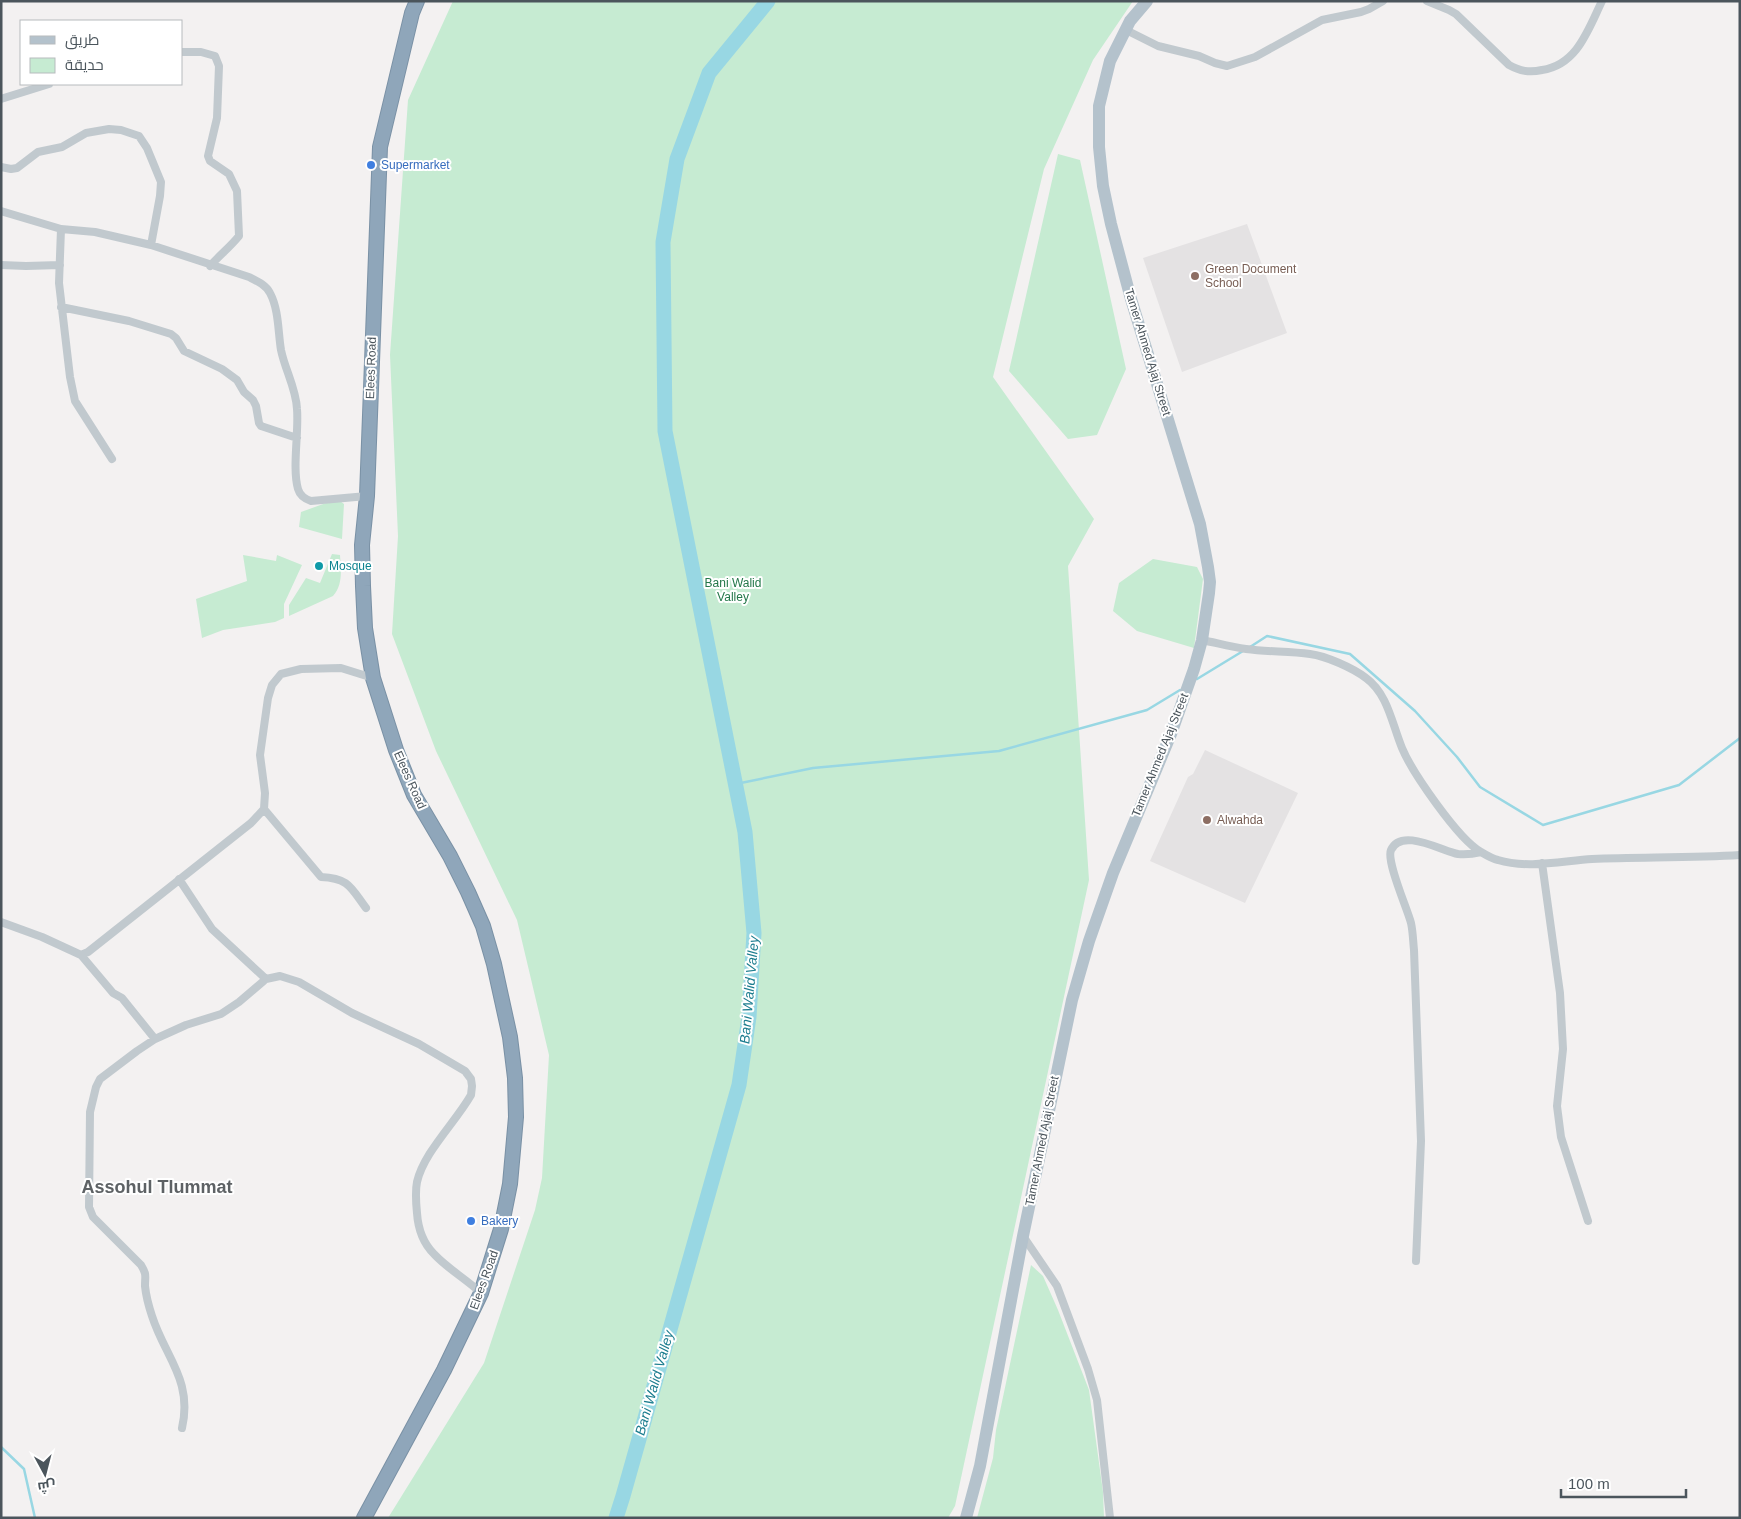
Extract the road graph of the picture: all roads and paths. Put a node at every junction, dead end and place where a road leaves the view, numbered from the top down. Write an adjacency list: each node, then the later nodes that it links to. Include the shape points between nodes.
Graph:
1 (417, 1): 20 (highway, Elees Road, via 380,148)
2 (1147, 1): 6 (main road, Tamer Ahmed Ajaj Street)
3 (1383, 1): 6 (street, via 1361,12 1322,20 1255,58 1227,66 1158,46)
4 (1427, 1): 5 (street, via 1456,14 1509,65 1530,72 1548,69 1572,56)
5 (1602, 1)
6 (1126, 30): 21 (main road, Tamer Ahmed Ajaj Street, via 1110,61 1099,106 1103,186 1131,299 1203,537 1210,582)
7 (182, 52): 16 (street, via 215,56 219,66 217,118 208,156 210,161 230,174 236,190 239,236)
8 (46, 85): 9 (street)
9 (1, 99)
10 (1, 167): 13 (street, via 17,168 38,152 62,147 86,133 109,129 139,136 161,182)
11 (1, 211): 12 (street)
12 (61, 229): 13 (street, via 95,232); 14 (street)
13 (151, 245): 16 (street)
14 (60, 264): 15 (street); 17 (street)
15 (1, 265)
16 (210, 266): 18 (street, via 250,277 269,291 279,325 281,350 296,400)
17 (61, 307): 18 (street, via 129,321 171,334 184,351 237,380 253,400 261,426); 19 (street, via 75,400)
18 (297, 438): 20 (street, via 297,488 303,497 311,501)
19 (112, 459)
20 (367, 496): 22 (highway, Elees Road, via 362,545 363,586 365,628)
21 (1202, 640): 24 (street, via 1246,649 1312,654 1367,678 1383,699 1408,762 1456,829); 34 (main road, Tamer Ahmed Ajaj Street, via 1171,734 1113,873 1089,941 1070,1010)
22 (373, 678): 23 (street, via 341,668 317,667 288,671 277,678 268,698 260,755); 36 (highway, Elees Road, via 414,795 450,856 483,926 510,1037 516,1117 510,1184 501,1229)
23 (264, 809): 27 (street, via 251,823); 28 (street, via 321,877 348,884)
24 (1481, 852): 26 (street, via 1498,860); 35 (street, via 1459,854 1410,840 1395,845 1389,857 1411,925 1414,950 1421,1141)
25 (1740, 856): 26 (street)
26 (1542, 863): 33 (street, via 1560,993 1563,1049 1557,1106 1561,1137)
27 (179, 879): 30 (street); 31 (street, via 212,929)
28 (366, 908)
29 (1, 922): 30 (street)
30 (81, 955): 32 (street)
31 (266, 979): 32 (street, via 221,1014); 36 (street, via 280,976 299,982 352,1013 419,1044 465,1071 471,1079 471,1095 422,1166 416,1184 416,1203 421,1235 428,1247)
32 (155, 1039): 37 (street, via 100,1079 96,1087 90,1112 89,1206 93,1217 147,1274 145,1286 152,1318 184,1390)
33 (1588, 1221)
34 (1023, 1236): 39 (main road, Tamer Ahmed Ajaj Street, via 980,1466); 40 (street, via 1057,1286 1088,1369 1097,1400)
35 (1416, 1261)
36 (481, 1293): 38 (highway, Elees Road, via 444,1370)
37 (182, 1428)
38 (364, 1518)
39 (966, 1518)
40 (1110, 1518)

